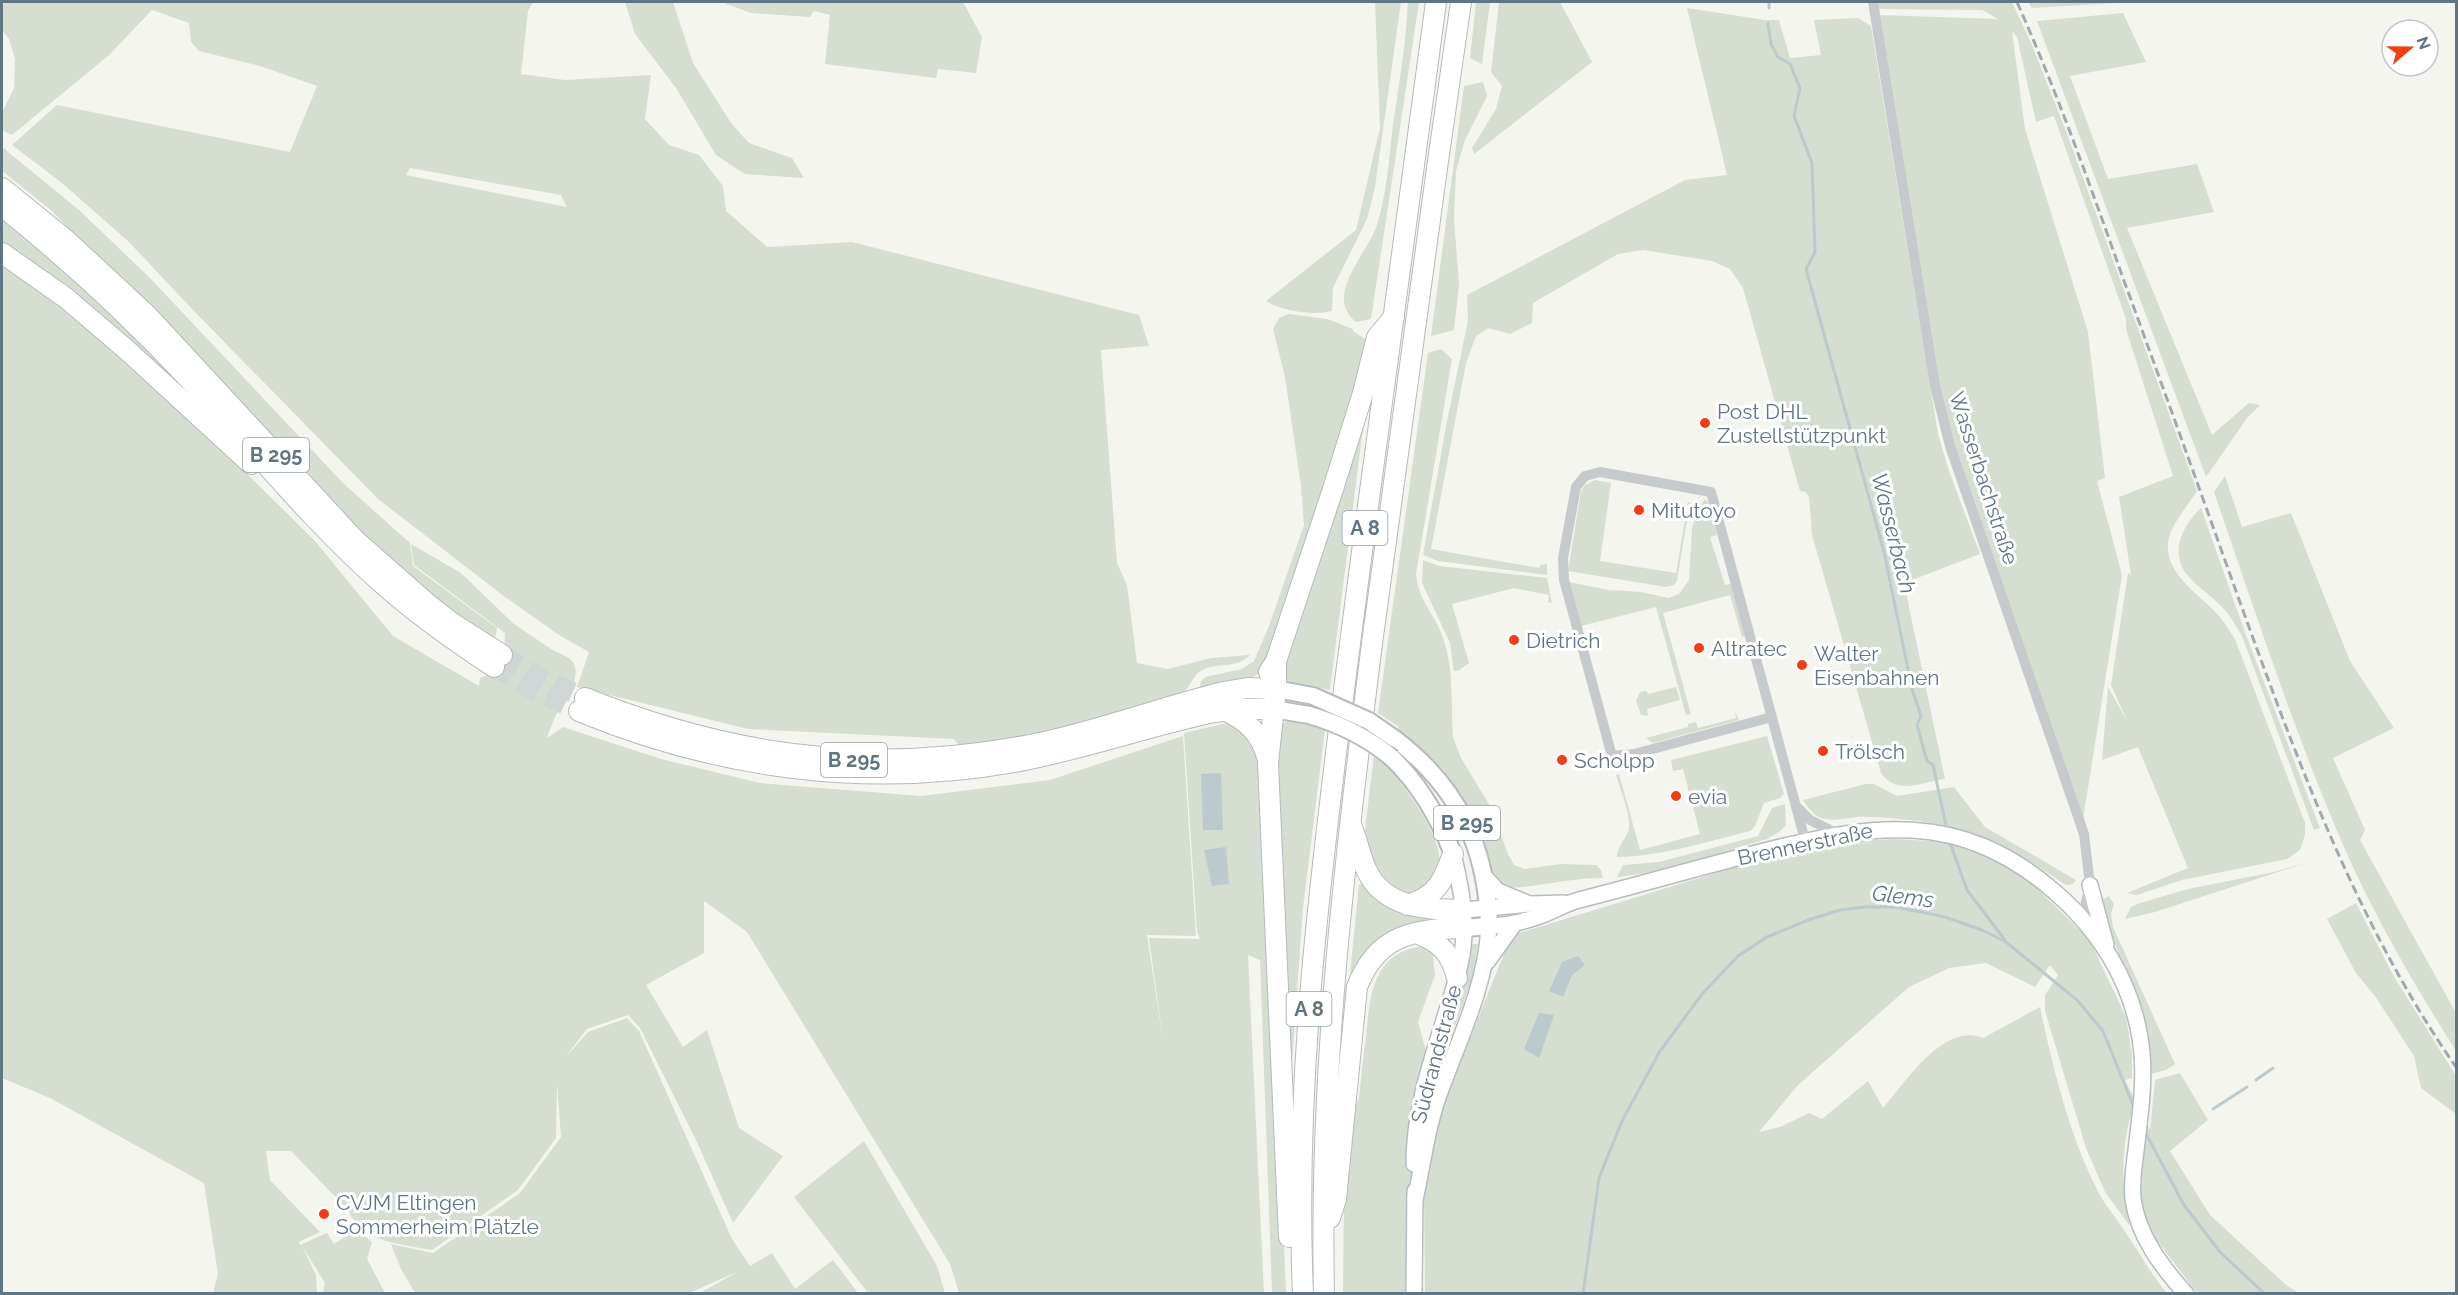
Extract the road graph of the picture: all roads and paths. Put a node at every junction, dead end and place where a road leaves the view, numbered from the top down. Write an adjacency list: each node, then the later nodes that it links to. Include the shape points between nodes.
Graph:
1 (1436, 2): 7 (highway, A 8)
2 (1461, 2): 19 (highway, A 8, via 1404,396)
3 (1874, 2): 24 (street, Wasserbachstraße, via 1937,396 1950,446 2084,834)
4 (2, 188): 8 (highway, B 295, via 65,239 147,315 383,567 498,661 452,640 393,594)
5 (2, 206): 8 (highway, B 295, via 142,329)
6 (2, 253): 8 (highway, via 66,298 276,490)
7 (1394, 317): 9 (highway, via 1377,338 1334,486); 39 (highway, A 8, via 1312,961 1301,1156)
8 (300, 502)
9 (1276, 661): 10 (highway, via 1263,678); 11 (highway)
10 (1247, 688): 11 (highway, B 295); 13 (highway, B 295)
11 (1276, 689): 15 (highway); 23 (main road, B 295, bridge, via 1313,696 1369,721 1419,759 1449,792 1470,830)
12 (582, 705): 13 (highway, B 295, via 730,745 796,755 887,760 943,758 1021,746)
13 (1197, 707): 14 (highway, B 295)
14 (1224, 710): 15 (highway, B 295); 17 (highway, A 8, via 1256,731)
15 (1273, 710): 17 (highway, A 8); 22 (main road, B 295, bridge, via 1309,715 1346,729 1392,758 1426,800)
16 (1772, 717): 16 (street, via 1711,492 1600,472 1585,476 1576,487 1563,558 1564,580 1612,756 1634,754); 18 (street)
17 (1268, 763): 39 (highway, A 8, via 1289,1252)
18 (1797, 807): 20 (street, via 1810,820); 21 (street)
19 (1350, 822): 26 (highway, via 1372,878 1386,893); 38 (highway, A 8, via 1326,1093)
20 (1838, 834): 21 (main road, Brennerstraße); 30 (main road, Brennerstraße, via 1898,828 1960,838 1999,852 2019,865)
21 (1805, 840): 25 (main road, Brennerstraße)
22 (1453, 854): 26 (highway, via 1432,894); 29 (main road, B 295)
23 (1485, 877): 27 (main road, via 1498,891); 28 (main road, B 295)
24 (2090, 885): 30 (street, Wasserbachstraße); 34 (main road)
25 (1568, 903): 27 (main road, Brennerstraße); 31 (main road, Brennerstraße)
26 (1408, 904): 29 (highway)
27 (1530, 904): 28 (main road, Brennerstraße)
28 (1489, 909): 29 (main road, Brennerstraße); 32 (main road, B 295)
29 (1464, 919): 32 (main road); 33 (highway); 36 (main road, Südrandstraße)
30 (2082, 919): 34 (main road, Brennerstraße)
31 (1515, 923): 32 (main road, Brennerstraße); 35 (main road)
32 (1490, 926): 35 (main road, Südrandstraße)
33 (1416, 933): 36 (highway, via 1446,950); 38 (highway, via 1394,939 1374,954 1357,987 1336,1199)
34 (2107, 951): 42 (main road, Brennerstraße, via 2137,1020 2143,1070 2133,1200 2144,1234)
35 (1486, 964): 37 (main road, Südrandstraße, via 1431,1119)
36 (1457, 978): 37 (main road, Südrandstraße, via 1416,1119)
37 (1414, 1200): 41 (main road, Südrandstraße)
38 (1322, 1237): 40 (highway, A 8)
39 (1302, 1286)
40 (1324, 1293)
41 (1414, 1293)
42 (2186, 1293)

